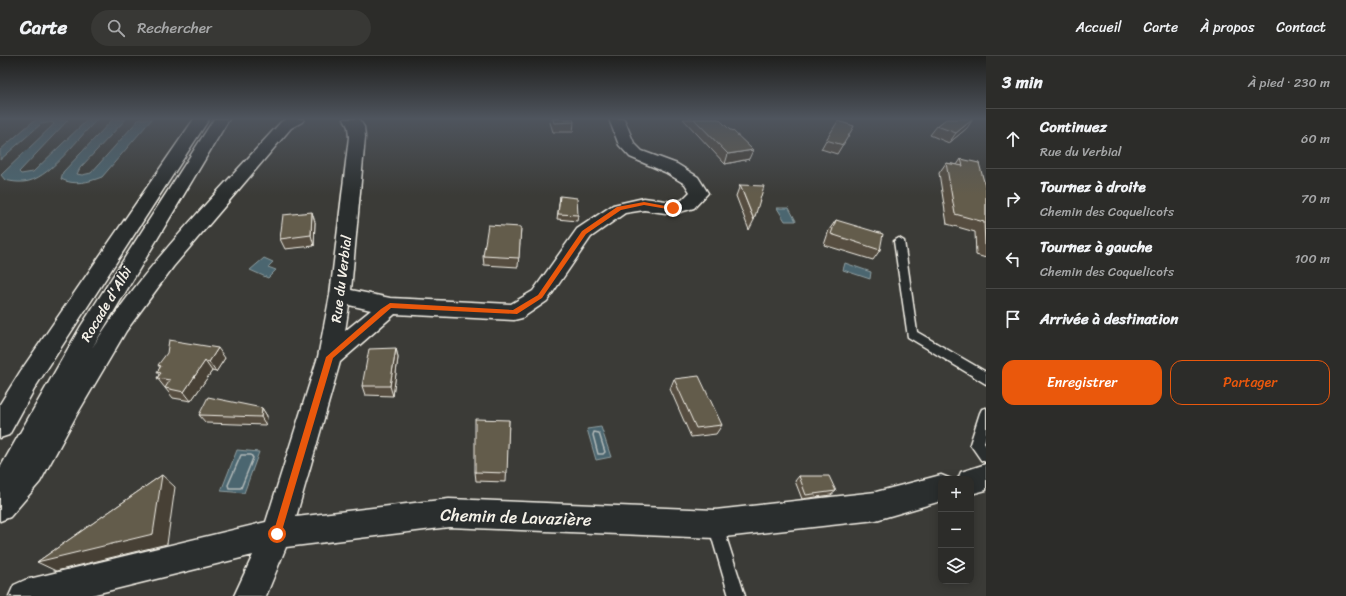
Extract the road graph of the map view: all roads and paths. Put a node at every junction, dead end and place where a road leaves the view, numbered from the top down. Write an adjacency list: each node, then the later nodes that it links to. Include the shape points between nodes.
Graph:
1 (173, 144): 11 (main road)
2 (185, 144): 11 (main road, Rocade d'Albi)
3 (206, 144): 19 (main road, Rocade d'Albi, via 89,332)
4 (269, 144): 20 (main road, via 166,262 118,325 30,473)
5 (357, 144): 8 (main road, Rue du Verbial)
6 (627, 144): 9 (main road, via 636,154 671,168 692,182 699,193 688,204 673,208 644,204 619,209 584,232 540,296 514,312)
7 (899, 241): 12 (lane, via 912,334)
8 (340, 295): 9 (main road); 10 (main road, Rue du Verbial)
9 (390, 306): 10 (main road)
10 (330, 357): 22 (main road, Rue du Verbial)
11 (28, 379): 14 (main road, Rocade d'Albi)
12 (986, 379)
13 (986, 414): 15 (lane, via 977,444)
14 (0, 426)
15 (986, 456)
16 (986, 477): 17 (main road)
17 (974, 479)
18 (938, 489): 21 (main road, Chemin de Lavazière, via 876,506)
19 (0, 494)
20 (0, 508)
21 (715, 524): 22 (main road, Chemin de Lavazière, via 449,513); 25 (lane)
22 (277, 534): 23 (main road, Chemin de Lavazière); 24 (main road, Rue du Verbial)
23 (25, 596)
24 (250, 596)
25 (737, 596)

